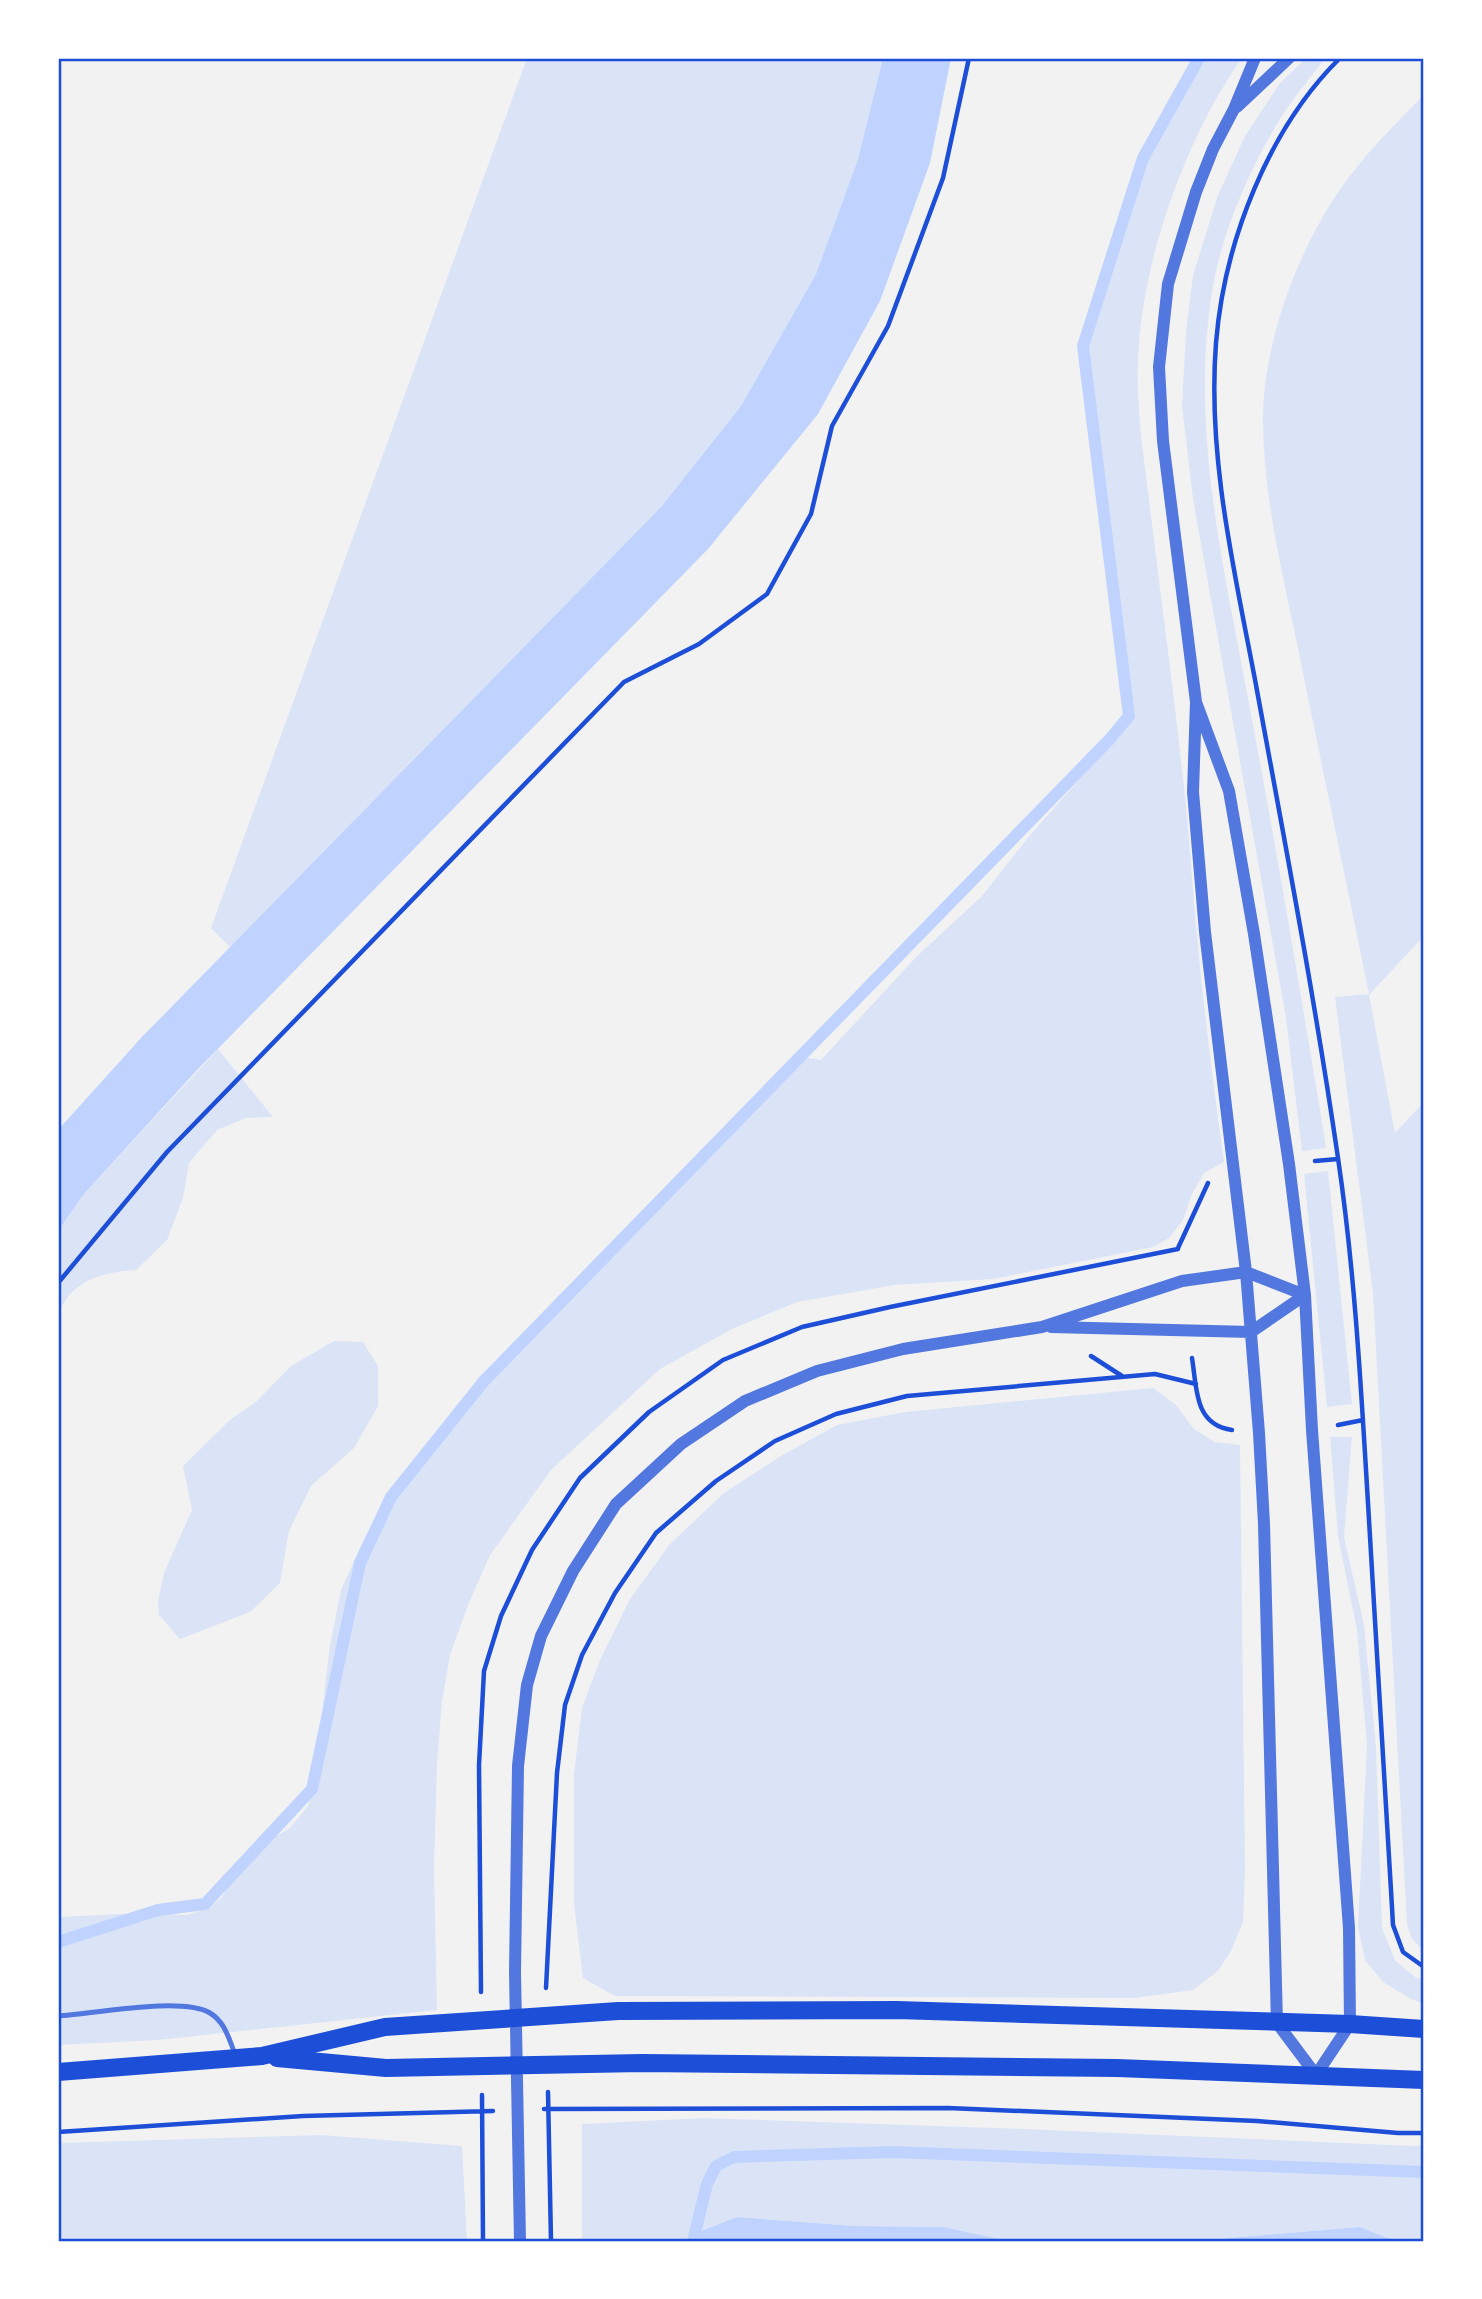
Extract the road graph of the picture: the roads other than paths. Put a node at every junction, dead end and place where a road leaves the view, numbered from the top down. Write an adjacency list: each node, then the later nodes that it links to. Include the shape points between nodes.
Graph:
1 (1255, 58): 3 (street)
2 (1289, 58): 3 (street)
3 (1234, 109): 4 (street, via 1196,192 1168,284 1159,368 1163,441)
4 (1196, 702): 5 (street, via 1193,792); 6 (street, via 1229,791 1289,1164)
5 (1246, 1272): 6 (street); 7 (street, via 1182,1281); 8 (street)
6 (1305, 1295): 8 (street); 11 (street, via 1349,1928)
7 (1042, 1327): 8 (street); 18 (street, via 903,1349 817,1371 745,1401 681,1444 616,1504 573,1571 541,1636 527,1685 518,1766 515,1972)
8 (1251, 1332): 10 (street, via 1264,1524)
9 (58, 2016): 14 (lane, via 182,2005 209,2012 224,2025)
10 (1277, 2023): 11 (main road); 13 (main road, via 897,2010 618,2011 385,2027); 16 (street)
11 (1350, 2024): 12 (main road); 16 (street)
12 (1424, 2029)
13 (262, 2056): 14 (main road); 16 (main road, via 386,2068 670,2063)
14 (236, 2058): 15 (main road)
15 (58, 2072)
16 (1316, 2075): 17 (main road)
17 (1424, 2080)
18 (520, 2241)

